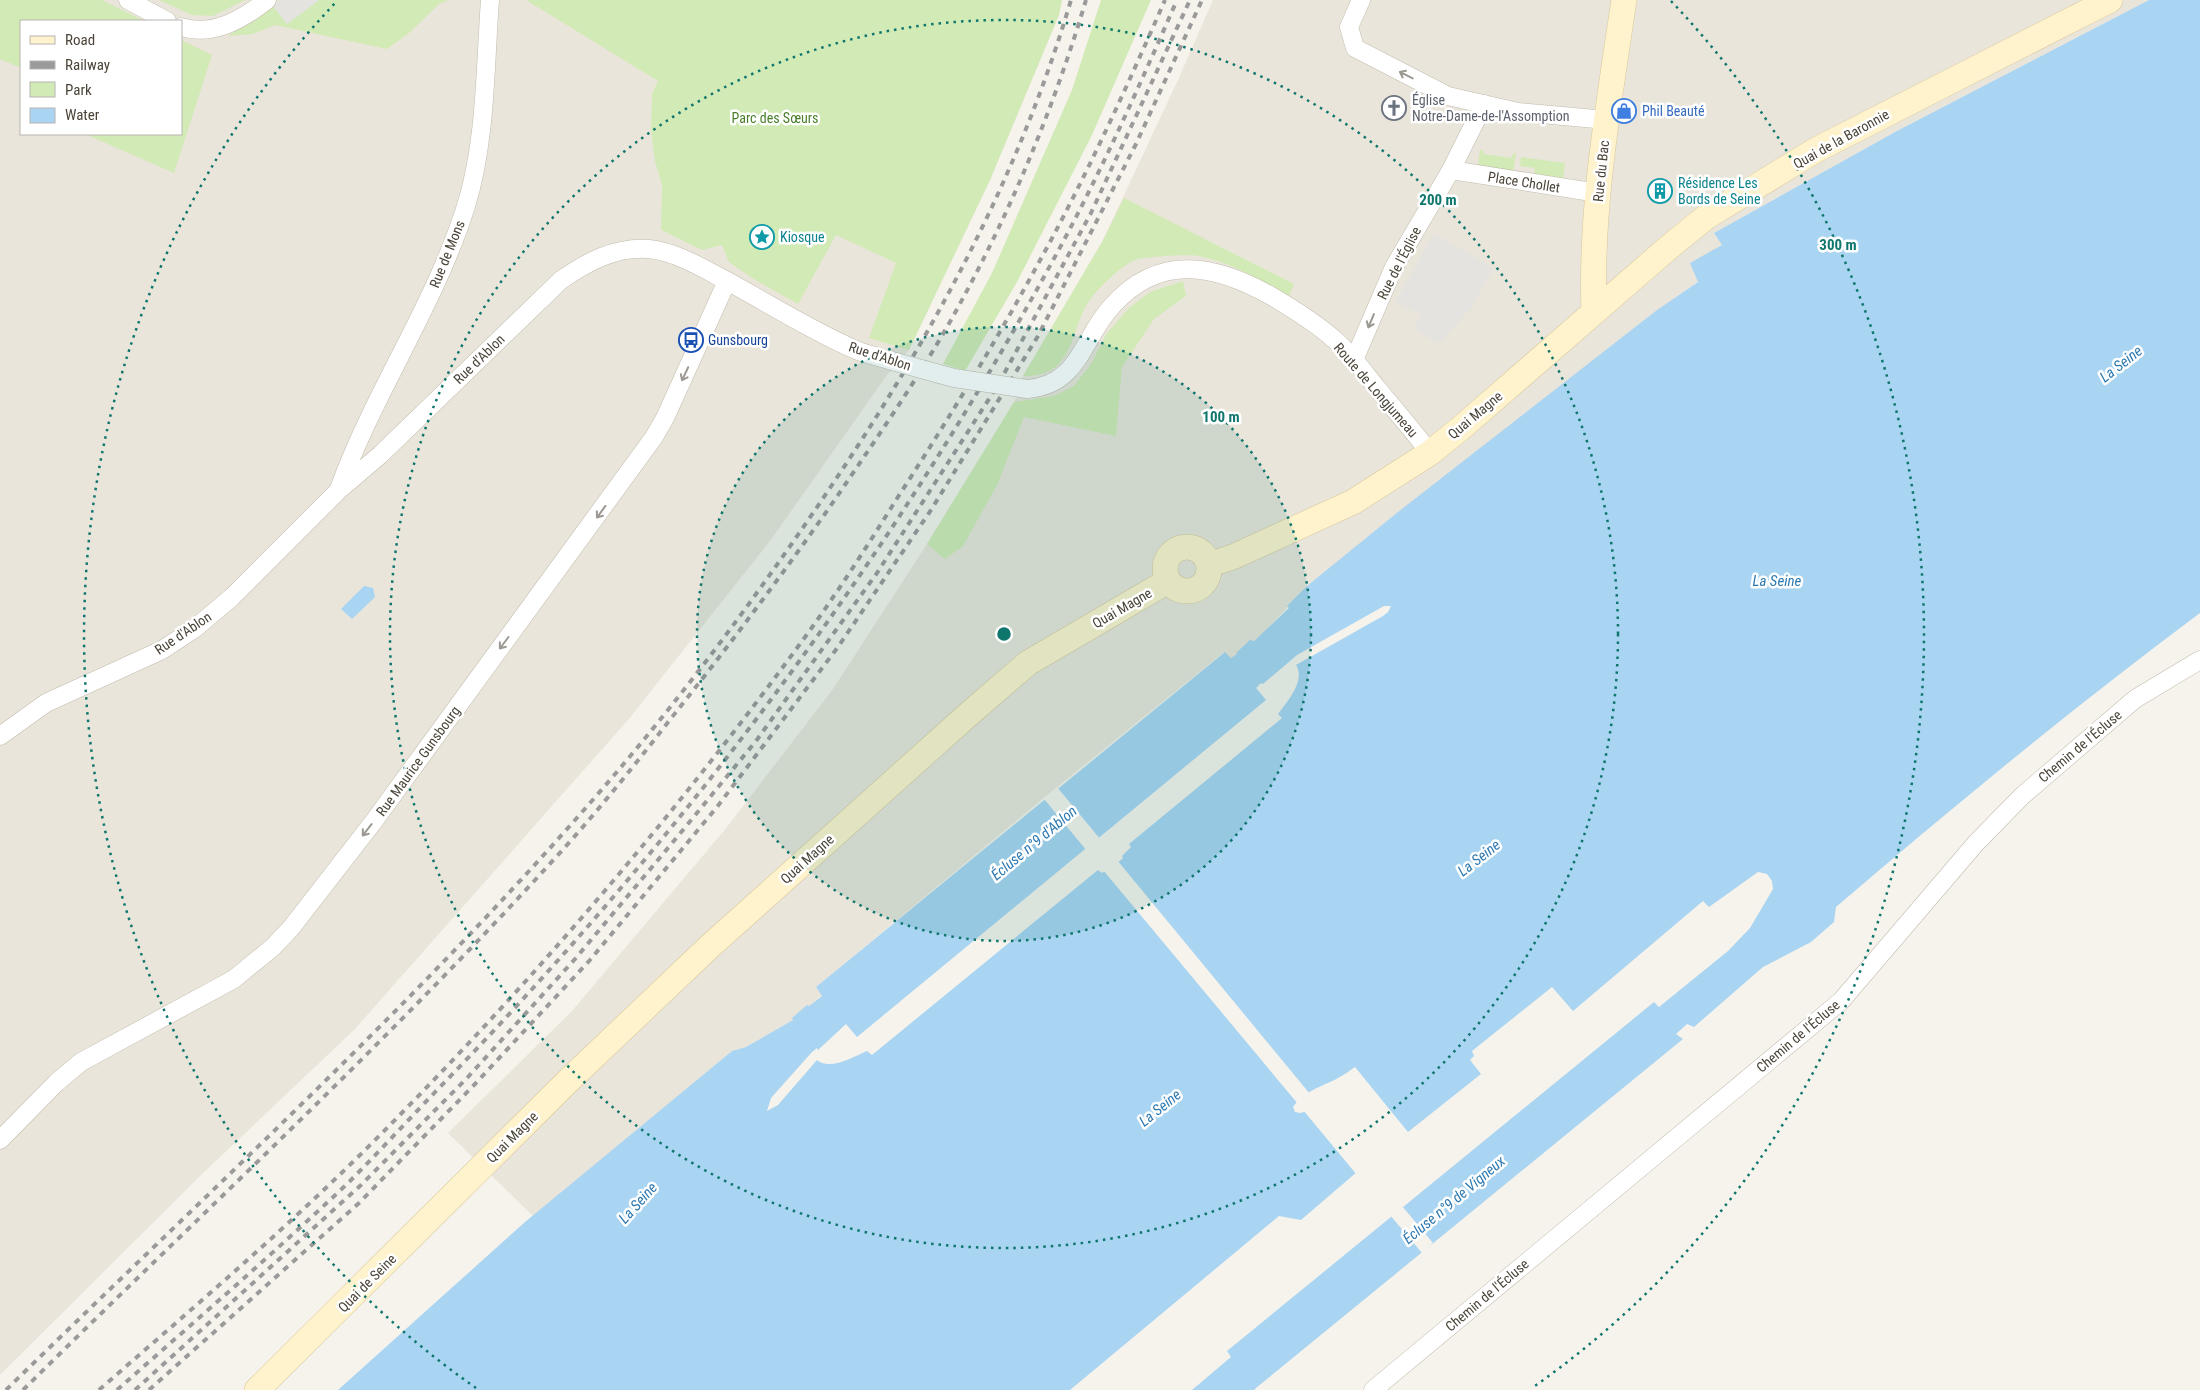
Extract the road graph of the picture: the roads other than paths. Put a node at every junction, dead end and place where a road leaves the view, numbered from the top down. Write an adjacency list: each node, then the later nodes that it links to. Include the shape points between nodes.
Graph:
1 (128, 0): 7 (street)
2 (267, 0): 8 (street, via 252,12 219,28)
3 (490, 0): 18 (street, Rue de Mons, via 477,158 466,206 436,284 354,448)
4 (1361, 0): 9 (street, one-way to 4, via 1448,96 1355,48 1349,27)
5 (1624, 0): 10 (main road, Rue du Bac)
6 (2110, 0): 14 (main road, Quai de la Baronnie, via 1816,150 1706,217)
7 (165, 20)
8 (182, 27)
9 (1484, 104): 10 (street, via 1518,112); 11 (street, Rue de l'Église)
10 (1607, 120): 12 (main road, Rue du Bac)
11 (1451, 170): 12 (street, Place Chollet); 15 (street, Rue de l'Église, one-way to 15, via 1394,267)
12 (1598, 193): 14 (main road, Rue du Bac)
13 (727, 281): 16 (street, Rue d'Ablon, bridge, via 858,351 954,378); 18 (street, Rue d'Ablon, via 674,255 648,249 615,252 593,260 561,280 380,455); 23 (street, Rue Maurice Gunsbourg, one-way to 23, via 654,437 374,821 290,928 273,947 234,979 81,1062)
14 (1594, 312): 17 (main road, Quai Magne)
15 (1354, 360): 16 (street, Route de Longjumeau, via 1317,326 1260,290 1226,275 1182,269 1145,279 1123,294 1096,327 1071,369 1045,386); 17 (street, Route de Longjumeau)
16 (1027, 389)
17 (1430, 453): 19 (main road, Quai Magne, via 1353,502)
18 (339, 490): 22 (street, Rue d'Ablon, via 232,597 194,629 162,650 46,703)
19 (1209, 565): 20 (main road, via 1208,578 1198,589 1178,590); 20 (main road, via 1201,552 1194,548 1180,548 1166,562)
20 (1168, 581): 24 (main road, Quai Magne, via 1028,663 709,947)
21 (2200, 660): 26 (street, Chemin de l'Écluse, via 2135,699 2022,796 1976,843 1841,1001)
22 (0, 736)
23 (0, 1140)
24 (474, 1174): 25 (main road, Quai de Seine)
25 (257, 1390)
26 (1372, 1390)

